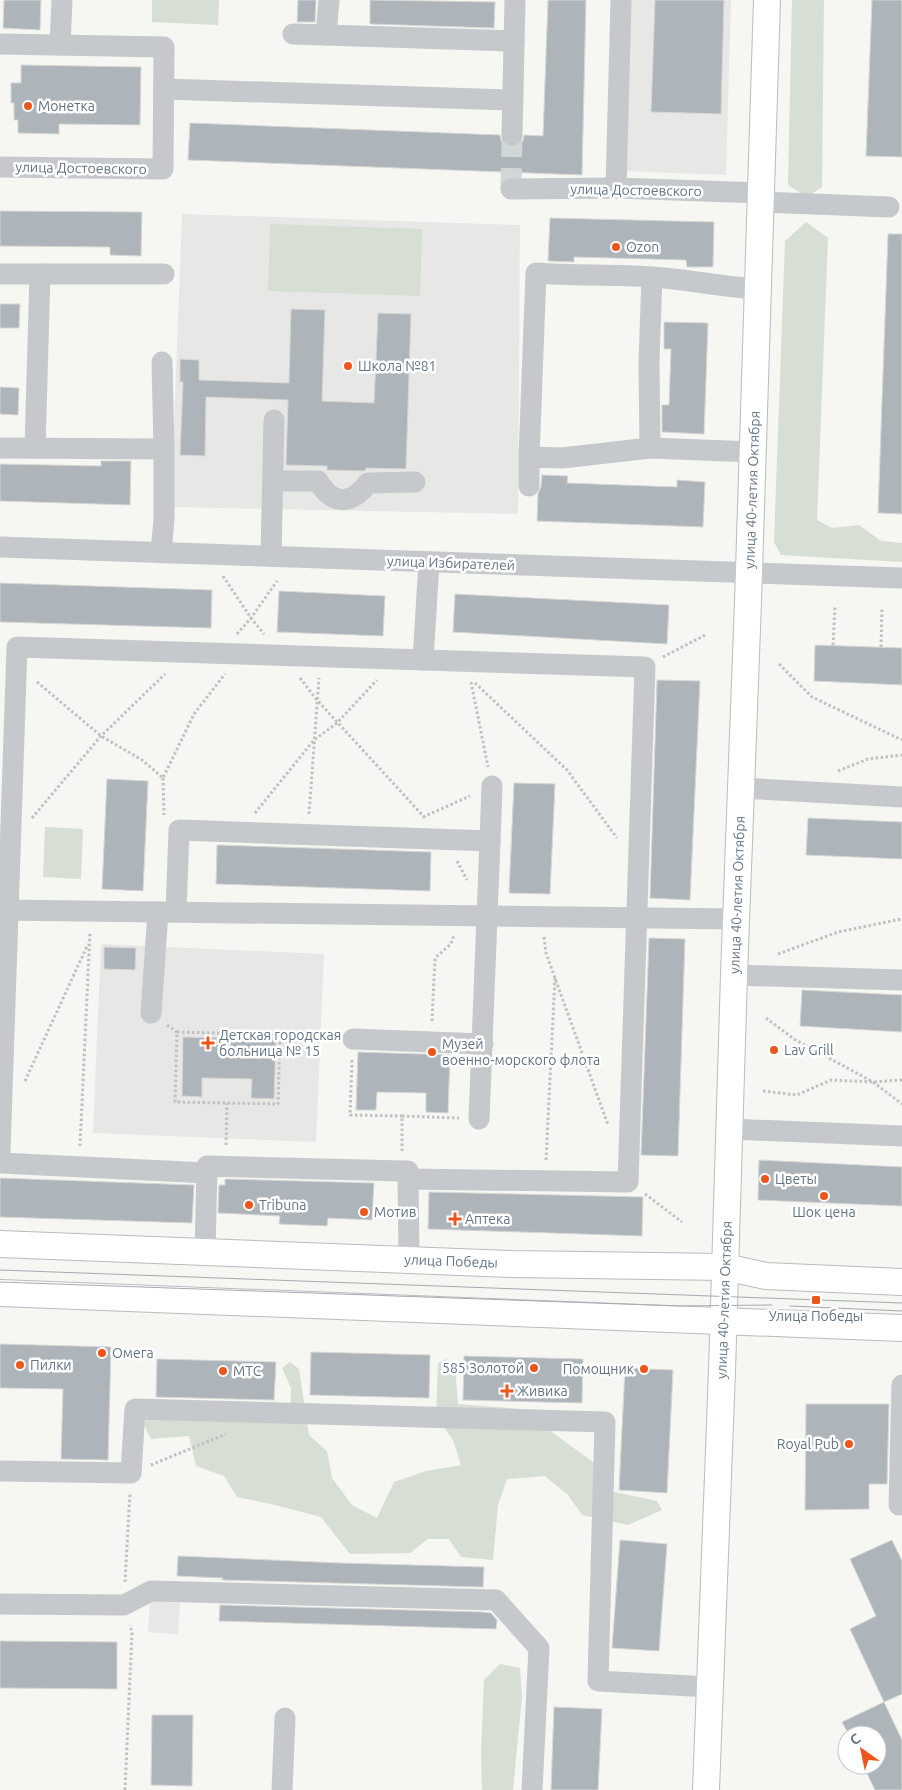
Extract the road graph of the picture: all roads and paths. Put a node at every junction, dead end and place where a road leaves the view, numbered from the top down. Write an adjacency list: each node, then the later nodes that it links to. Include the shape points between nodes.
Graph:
1 (62, 0): 10 (street)
2 (329, 0): 7 (street)
3 (515, 0): 8 (street)
4 (621, 0): 15 (street)
5 (767, 0): 17 (main road, улица 40-летия Октября)
6 (293, 34): 7 (street)
7 (326, 35): 8 (street)
8 (514, 41): 12 (street)
9 (0, 44): 10 (street)
10 (60, 45): 11 (street, via 164,47)
11 (164, 89): 12 (street); 14 (street, улица Достоевского, via 163,169)
12 (513, 100): 13 (street)
13 (512, 135)
14 (0, 167)
15 (616, 188): 16 (street, улица Достоевского); 17 (street, улица Достоевского)
16 (510, 189)
17 (761, 198): 18 (street, улица Достоевского); 23 (main road, улица 40-летия Октября)
18 (888, 207)
19 (0, 274): 20 (street)
20 (40, 274): 21 (street); 27 (street)
21 (164, 274)
22 (652, 277): 23 (street); 28 (street); 31 (street, via 536,273)
23 (758, 289): 30 (main road, улица 40-летия Октября)
24 (162, 362): 29 (street)
25 (274, 420): 32 (street)
26 (0, 448): 27 (street)
27 (35, 448): 29 (street)
28 (650, 448): 30 (street); 31 (street, via 562,458)
29 (164, 449): 36 (street)
30 (753, 452): 40 (main road, улица 40-летия Октября)
31 (529, 457): 34 (street)
32 (273, 481): 33 (street, via 318,481 324,492 342,500 361,493 368,483); 38 (street)
33 (416, 482)
34 (529, 486)
35 (0, 547): 36 (street, улица Избирателей)
36 (162, 553): 37 (street, улица Избирателей)
37 (198, 554): 38 (street, улица Избирателей); 45 (path, via 226,579)
38 (271, 556): 39 (street, улица Избирателей)
39 (429, 562): 40 (street, улица Избирателей); 55 (street)
40 (749, 573): 41 (street, улица Избирателей); 68 (main road, улица 40-летия Октября)
41 (902, 578)
42 (277, 580): 45 (path)
43 (835, 606): 47 (path)
44 (882, 608): 48 (path)
45 (251, 618): 50 (path); 52 (path)
46 (708, 634): 58 (path)
47 (833, 646)
48 (881, 647)
49 (187, 652): 50 (street); 57 (street, via 17,648); 61 (path)
50 (219, 653): 51 (street)
51 (240, 654): 52 (street); 66 (path, via 194,714)
52 (282, 655): 53 (street); 59 (path)
53 (320, 657): 54 (street); 59 (path)
54 (396, 659): 55 (street); 60 (path)
55 (423, 660): 58 (street)
56 (779, 664): 63 (path, via 812,696)
57 (17, 666): 61 (path); 77 (street)
58 (645, 667): 78 (street)
59 (317, 700): 60 (path); 62 (path)
60 (337, 723): 62 (path); 70 (path)
61 (101, 736): 66 (path, via 142,760); 77 (path)
62 (314, 740): 73 (path); 74 (path)
63 (902, 740)
64 (902, 754): 65 (path, via 868,759)
65 (834, 773)
66 (163, 778): 72 (path, via 164,827)
67 (492, 786): 70 (path); 76 (street); 78 (path, via 471,680 567,770)
68 (741, 788): 69 (street); 87 (main road, улица 40-летия Октября)
69 (902, 797)
70 (424, 816): 71 (path); 75 (path)
71 (415, 820)
72 (179, 830): 73 (street); 82 (street)
73 (239, 832): 74 (street)
74 (307, 834): 75 (street)
75 (445, 839): 76 (street); 79 (path)
76 (490, 841): 84 (street)
77 (11, 842): 80 (street)
78 (638, 867): 86 (street)
79 (468, 882)
80 (4, 910): 81 (street); 110 (street)
81 (91, 911): 82 (street); 89 (path)
82 (167, 912): 83 (street); 94 (street)
83 (461, 916): 84 (street); 97 (path, via 451,944 435,958)
84 (487, 916): 85 (street); 98 (street)
85 (543, 917): 86 (street); 92 (path, via 546,953)
86 (637, 918): 87 (street); 116 (street)
87 (736, 919): 91 (main road, улица 40-летия Октября)
88 (902, 919): 90 (path, via 838,932)
89 (90, 941): 101 (path); 112 (path)
90 (777, 954)
91 (734, 974): 93 (street); 108 (main road, улица 40-летия Октября)
92 (555, 975): 107 (path); 115 (path)
93 (902, 980)
94 (151, 1013)
95 (766, 1018): 100 (path, via 794,1039)
96 (353, 1039): 97 (street); 105 (path, via 350,1115)
97 (431, 1042): 98 (street)
98 (482, 1044): 106 (street)
99 (902, 1080): 100 (path)
100 (873, 1082): 102 (path, via 831,1080 797,1095); 104 (path)
101 (21, 1089)
102 (763, 1091)
103 (227, 1103): 103 (path, via 175,1102 176,1032 280,1035 278,1104); 113 (path)
104 (902, 1104)
105 (402, 1116): 106 (path); 114 (path)
106 (480, 1119)
107 (608, 1126)
108 (729, 1129): 109 (street); 121 (main road, улица 40-летия Октября)
109 (902, 1136)
110 (0, 1151)
111 (0, 1162): 112 (street)
112 (79, 1166): 113 (street)
113 (216, 1170): 114 (street); 119 (street)
114 (405, 1175): 115 (street); 120 (street)
115 (545, 1181): 116 (street)
116 (628, 1182): 117 (path)
117 (682, 1222)
118 (0, 1244): 119 (main road, улица Победы)
119 (205, 1252): 120 (main road, улица Победы)
120 (409, 1260): 121 (main road, улица Победы)
121 (725, 1267): 122 (main road, улица Победы, via 766,1276); 124 (main road, улица 40-летия Октября)
122 (902, 1282)
123 (0, 1292): 124 (main road)
124 (723, 1321): 125 (main road); 133 (main road, улица 40-летия Октября)
125 (902, 1328)
126 (902, 1384): 130 (street)
127 (232, 1432): 129 (path)
128 (0, 1471): 129 (street)
129 (131, 1473): 132 (path); 133 (street, via 135,1409 605,1422 598,1681)
130 (899, 1505)
131 (0, 1604): 132 (street)
132 (124, 1605): 135 (path, via 132,1633); 137 (street, via 151,1591 496,1600 539,1648)
133 (710, 1687): 138 (main road, улица 40-летия Октября)
134 (285, 1718): 136 (street)
135 (126, 1790)
136 (282, 1790)
137 (532, 1790)
138 (706, 1790)

